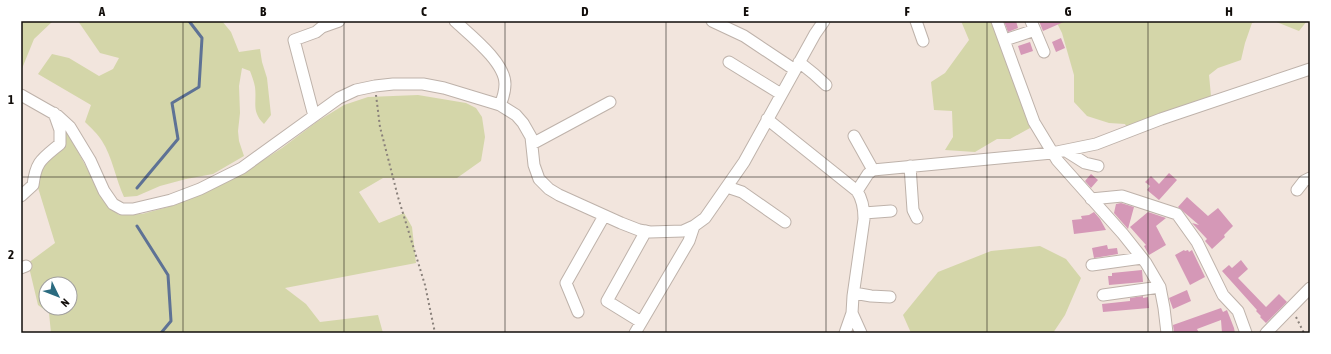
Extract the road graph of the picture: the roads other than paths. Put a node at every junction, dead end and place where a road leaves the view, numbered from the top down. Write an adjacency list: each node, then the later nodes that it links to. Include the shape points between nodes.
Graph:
1 (339, 21): 20 (street, via 294,40)
2 (455, 21): 18 (street, via 496,60 503,73 505,83)
3 (712, 21): 12 (street)
4 (824, 21): 12 (street)
5 (916, 21): 9 (street)
6 (997, 21): 8 (street)
7 (1033, 25): 8 (street); 10 (street)
8 (1005, 40): 25 (street, via 1034,122)
9 (923, 41)
10 (1044, 52)
11 (730, 62): 15 (street)
12 (797, 66): 14 (street, via 814,74); 15 (street)
13 (1310, 69): 24 (street, via 1096,144)
14 (826, 85)
15 (781, 94): 21 (street)
16 (21, 95): 19 (street)
17 (610, 102): 23 (street)
18 (500, 105): 20 (street, via 465,93 423,84 393,84 356,90 339,98); 23 (street, via 523,123)
19 (54, 113): 20 (street, via 70,127 90,160 104,191 113,204 122,209 171,200 216,181 242,168); 33 (street, via 60,130 60,144 42,159 35,170 34,185)
20 (314, 116)
21 (767, 119): 30 (street); 32 (street)
22 (854, 136): 28 (street)
23 (532, 144): 37 (street, via 534,165 539,179 549,189)
24 (1066, 151): 25 (street); 27 (street, via 1085,164)
25 (1052, 153): 26 (street); 34 (street)
26 (910, 166): 28 (street); 38 (street, via 913,210)
27 (1098, 166)
28 (873, 170): 32 (street)
29 (1310, 178): 31 (street)
30 (727, 187): 39 (street, via 742,192); 40 (street, via 705,218)
31 (1297, 190)
32 (857, 191): 36 (street)
33 (21, 196)
34 (1091, 199): 42 (street); 56 (street, via 1122,196 1177,214 1197,242 1223,295 1238,311)
35 (891, 211): 36 (street)
36 (864, 213): 46 (street)
37 (604, 216): 41 (street); 49 (street, via 566,283)
38 (917, 218)
39 (785, 222)
40 (694, 226): 41 (street, via 683,231); 51 (street)
41 (646, 231): 51 (street, via 607,301)
42 (1142, 258): 43 (street); 44 (street)
43 (1092, 265)
44 (1160, 287): 47 (street); 55 (street)
45 (1310, 288): 57 (street)
46 (854, 293): 48 (street); 50 (street)
47 (1103, 295)
48 (890, 297)
49 (578, 312)
50 (852, 313): 53 (street); 54 (street)
51 (641, 322): 52 (street)
52 (635, 333)
53 (845, 333)
54 (861, 333)
55 (1167, 333)
56 (1246, 333)
57 (1266, 333)

